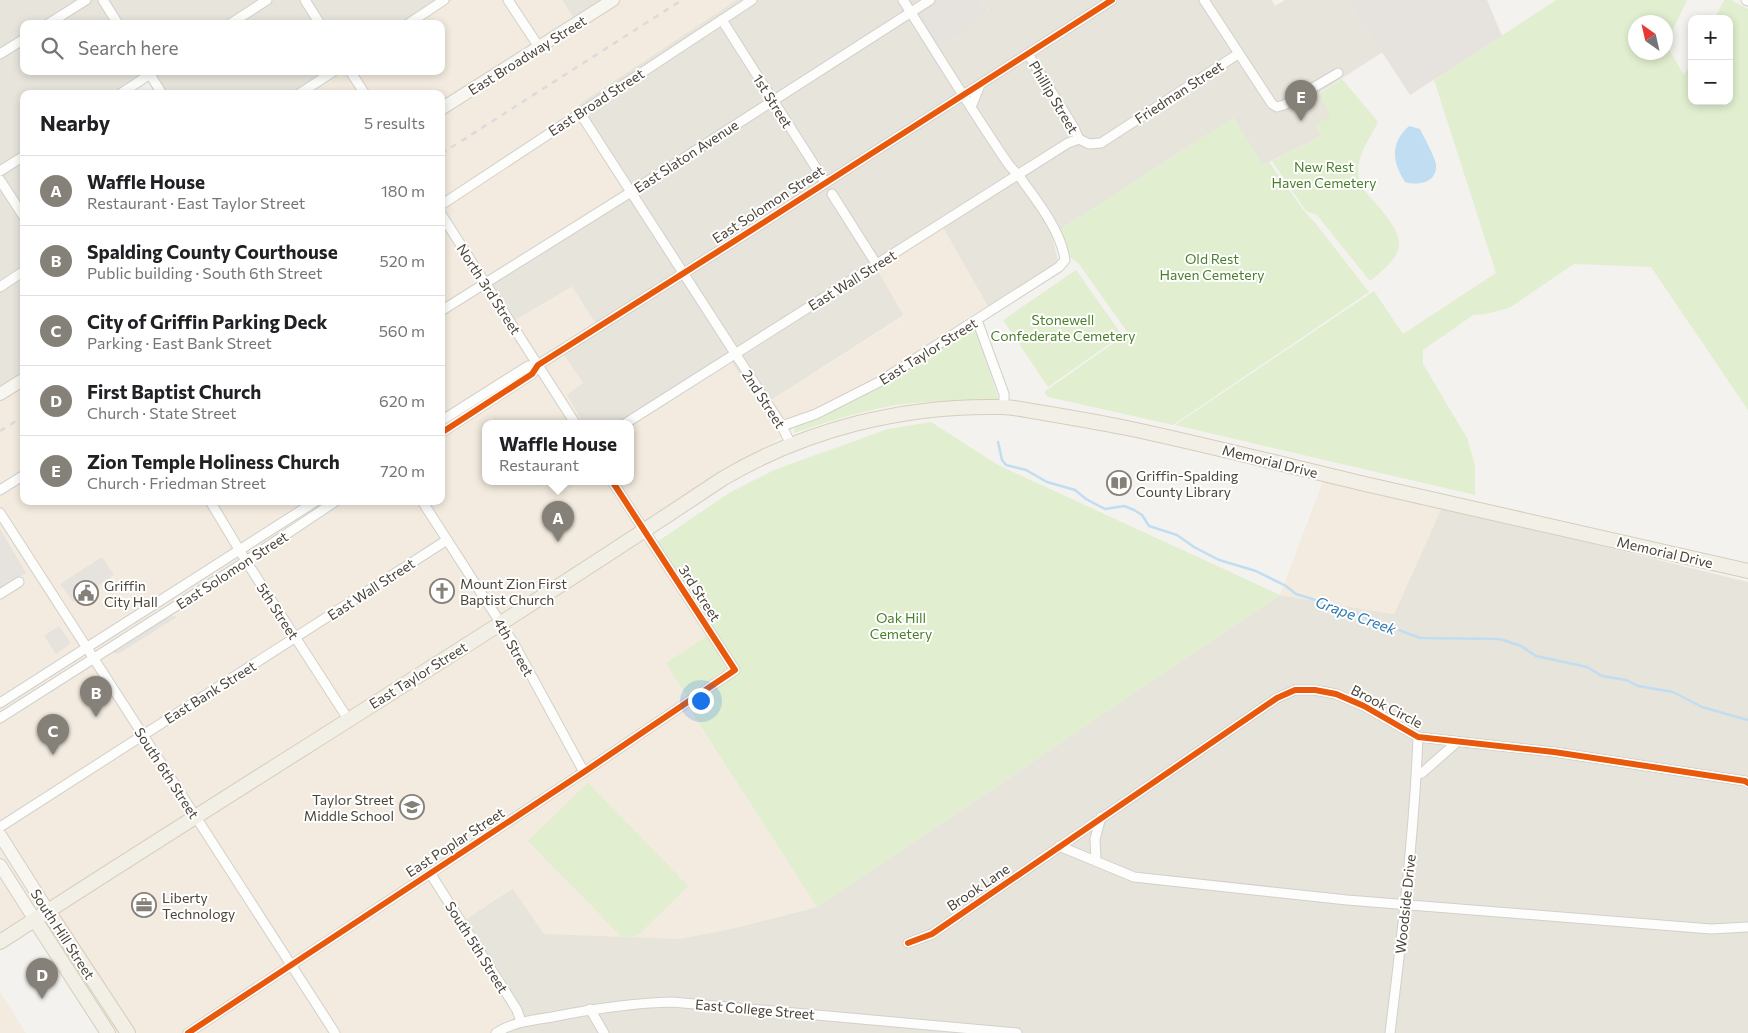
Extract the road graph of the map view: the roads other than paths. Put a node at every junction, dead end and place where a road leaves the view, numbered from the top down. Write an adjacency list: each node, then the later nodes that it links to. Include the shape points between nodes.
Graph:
1 (86, 0): 14 (street)
2 (103, 0): 15 (street)
3 (267, 0): 16 (street)
4 (305, 0): 17 (street)
5 (444, 0): 18 (street)
6 (508, 0): 21 (street)
7 (613, 0): 21 (main road, East Broadway Street)
8 (752, 0): 19 (street, East Broad Street)
9 (904, 0): 13 (street)
10 (930, 0): 13 (street, East Slaton Avenue)
11 (1112, 0): 23 (street, East Solomon Street)
12 (1204, 0): 24 (street)
13 (911, 12): 35 (street); 36 (street, East Slaton Avenue)
14 (54, 20)
15 (116, 20)
16 (236, 20)
17 (318, 20)
18 (414, 20)
19 (722, 20): 36 (street, 1st Street); 39 (street, East Broad Street)
20 (20, 42): 22 (street)
21 (539, 47): 37 (main road, East Broadway Street)
22 (0, 54)
23 (1028, 54): 30 (street, East Solomon Street); 40 (street, Phillip Street)
24 (1238, 54): 25 (street, Friedman Street, via 1277,107); 40 (street, Friedman Street, via 1101,143 1089,144)
25 (1338, 73)
26 (147, 75): 31 (street)
27 (152, 75): 32 (street)
28 (328, 75): 33 (street)
29 (353, 75): 34 (street)
30 (980, 85): 35 (street, East Solomon Street); 38 (street)
31 (126, 90)
32 (160, 90)
33 (305, 90)
34 (362, 90)
35 (964, 96): 38 (street); 45 (street, East Solomon Street)
36 (772, 101): 45 (street, 1st Street); 46 (street, East Slaton Avenue)
37 (445, 106)
38 (971, 107): 43 (street)
39 (580, 113): 46 (street); 48 (street, East Broad Street)
40 (1079, 139): 43 (street, East Wall Street)
41 (20, 159): 42 (street)
42 (0, 172)
43 (1017, 174): 51 (street, East Wall Street); 57 (street, East Taylor Street, via 1058,236 1066,260)
44 (0, 180): 49 (street)
45 (824, 182): 53 (street, East Solomon Street)
46 (631, 192): 53 (street, 2nd Street); 54 (street, East Slaton Avenue)
47 (832, 194): 51 (street)
48 (445, 202)
49 (20, 211)
50 (445, 220): 54 (street, North 3rd Street)
51 (877, 264): 58 (street, East Wall Street)
52 (20, 274): 55 (street)
53 (683, 274): 58 (street, 2nd Street); 59 (street, East Solomon Street)
54 (485, 283): 56 (street, East Slaton Avenue); 59 (street, North 3rd Street)
55 (0, 287)
56 (445, 308)
57 (977, 320): 62 (street, via 1004,394); 66 (street, East Taylor Street, via 880,382 816,414)
58 (735, 355): 65 (street, East Wall Street); 66 (street, 2nd Street)
59 (538, 365): 63 (street, East Solomon Street, via 528,366); 64 (street, North 3rd Street); 67 (street, East Solomon Street, via 532,374)
60 (20, 382): 61 (main road)
61 (0, 394)
62 (1004, 407): 68 (main road, Memorial Drive, via 896,414 848,425); 81 (main road, Memorial Drive, via 1174,437)
63 (445, 418)
64 (574, 420)
65 (631, 420)
66 (782, 426): 68 (street, 2nd Street)
67 (445, 430)
68 (790, 445): 77 (main road, East Taylor Street, via 738,469)
69 (20, 478): 71 (street)
70 (615, 485): 77 (street, 3rd Street)
71 (0, 490)
72 (212, 505): 79 (street, 5th Street)
73 (310, 505): 79 (street, East Solomon Street)
74 (330, 505): 80 (street, East Solomon Street)
75 (425, 505): 78 (street, 4th Street)
76 (0, 513): 86 (street, South 6th Street)
77 (645, 530): 84 (main road, East Taylor Street); 88 (street, 3rd Street)
78 (448, 540): 84 (street, 4th Street); 85 (street, East Wall Street)
79 (239, 550): 80 (street, 5th Street); 86 (street, East Solomon Street)
80 (246, 561): 85 (street, 5th Street); 87 (street, East Solomon Street)
81 (1748, 571)
82 (18, 582): 83 (street)
83 (0, 594)
84 (501, 624): 91 (main road, East Taylor Street); 95 (street, 4th Street)
85 (295, 638): 91 (street, 5th Street); 92 (street, East Bank Street)
86 (87, 647): 87 (street, South 6th Street); 89 (street, East Solomon Street)
87 (94, 659): 90 (street, East Solomon Street); 92 (street, South 6th Street)
88 (735, 670): 95 (street, East Poplar Street)
89 (0, 703)
90 (0, 718)
91 (348, 719): 98 (main road, East Taylor Street)
92 (142, 735): 98 (street, South 6th Street); 100 (street, East Bank Street)
93 (1418, 737): 94 (street, Brook Circle); 96 (street, Woodside Drive); 99 (street, Brook Circle, via 1336,694 1295,690 1277,698)
94 (1457, 742): 96 (street, via 1422,773); 97 (street, Brook Circle, via 1554,752)
95 (584, 772): 105 (street, East Poplar Street)
96 (1416, 774): 106 (street, Woodside Drive)
97 (1748, 783)
98 (196, 817): 107 (main road, East Taylor Street); 112 (street, South 6th Street)
99 (1102, 817): 102 (street, Brook Circle); 103 (street, via 1095,839)
100 (0, 827)
101 (0, 834): 107 (main road, South Hill Street)
102 (1059, 846): 103 (street); 111 (street, Brook Lane, via 932,934)
103 (1096, 861): 106 (street, via 1134,877)
104 (0, 865): 108 (main road)
105 (430, 874): 112 (street, East Poplar Street); 114 (street, South 5th Street, via 517,1010)
106 (1405, 904): 109 (street, via 1711,929); 122 (street, Woodside Drive)
107 (48, 911): 108 (main road, East Taylor Street); 116 (main road, South Hill Street)
108 (35, 920): 110 (main road, East Taylor Street); 115 (main road)
109 (1748, 926)
110 (0, 942)
111 (908, 943)
112 (290, 965): 117 (street, East Poplar Street); 118 (street, South 6th Street)
113 (590, 1010): 114 (street, East College Street); 120 (street); 121 (street, East College Street, via 672,1002)
114 (521, 1022): 119 (street, East College Street)
115 (108, 1033)
116 (128, 1033)
117 (188, 1033)
118 (335, 1033)
119 (496, 1033)
120 (604, 1033)
121 (1017, 1033)
122 (1390, 1033)

